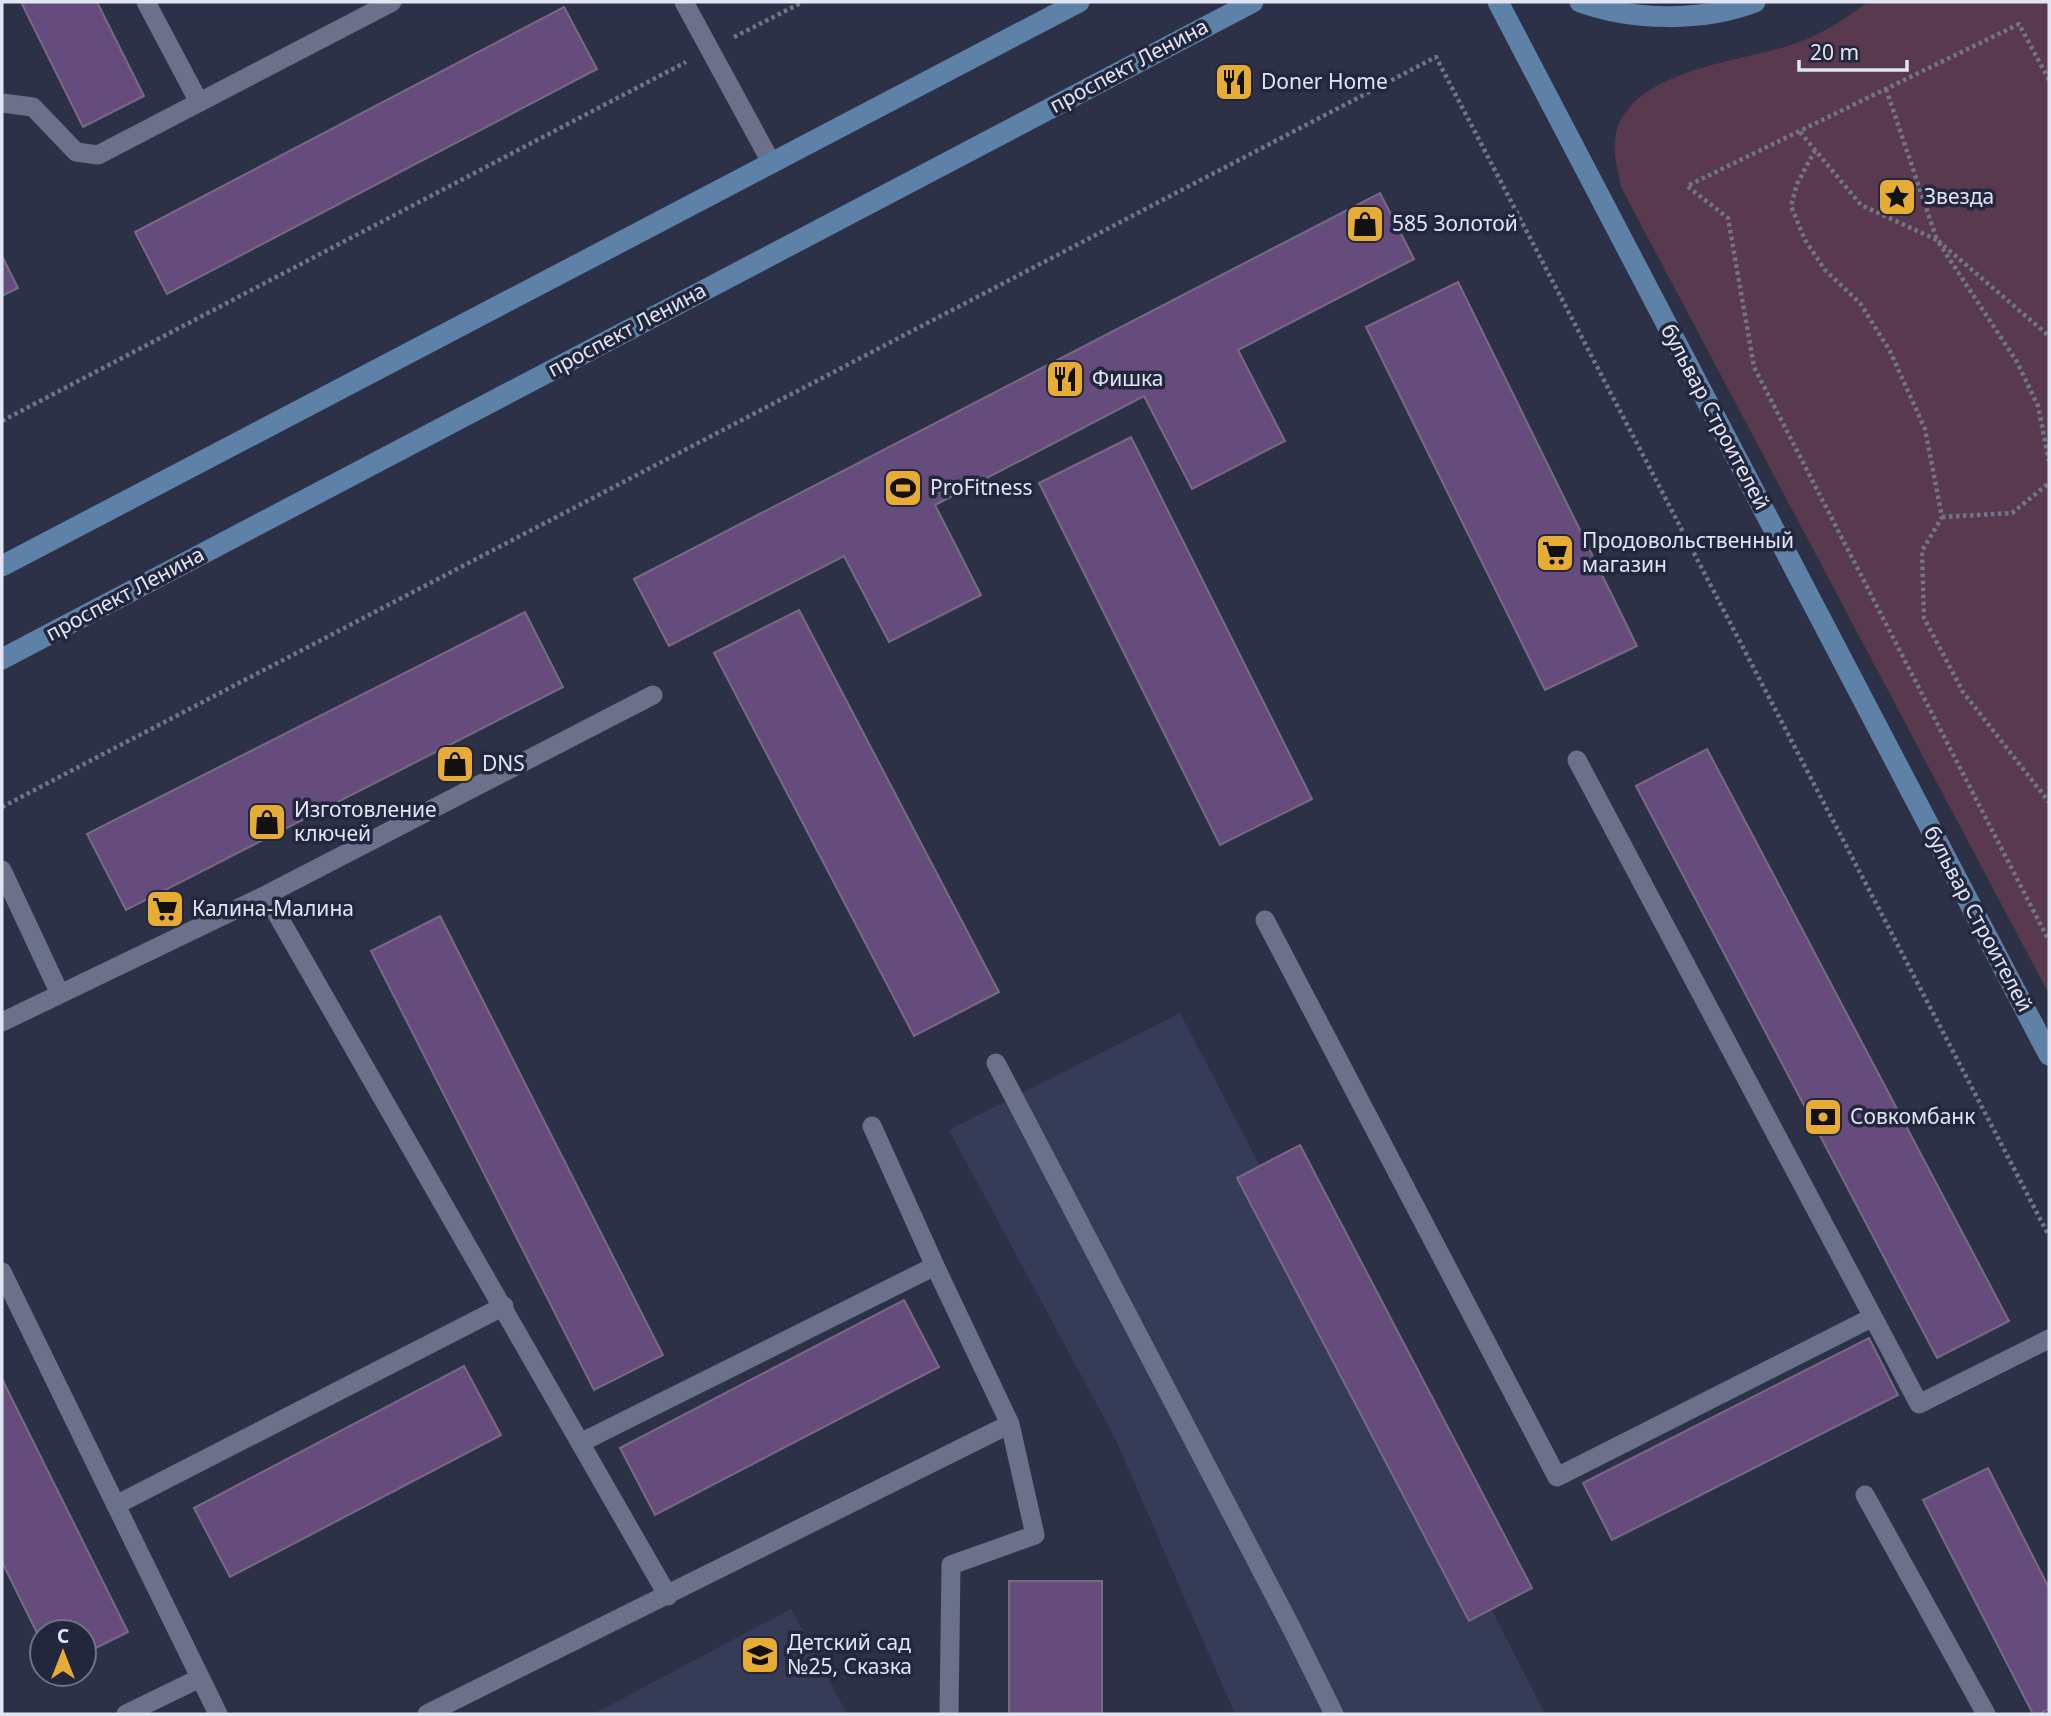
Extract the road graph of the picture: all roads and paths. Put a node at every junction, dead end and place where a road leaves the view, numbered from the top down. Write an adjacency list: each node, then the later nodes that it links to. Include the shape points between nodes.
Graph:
1 (146, 2): 13 (lane)
2 (392, 2): 13 (lane)
3 (684, 2): 10 (lane)
4 (803, 2): 10 (path)
5 (1079, 2): 17 (main road)
6 (1253, 2): 25 (main road, проспект Ленина)
7 (1498, 2): 36 (main road, бульвар Строителей)
8 (1580, 2): 9 (main road, via 1650,15 1697,14)
9 (1755, 2)
10 (710, 50): 17 (lane); 20 (path)
11 (2049, 80): 12 (path, via 2019,24)
12 (1886, 89): 15 (path); 18 (path)
13 (199, 102): 14 (lane, via 98,155 76,152 33,107)
14 (2, 103)
15 (1800, 132): 16 (path); 33 (path, via 1687,186 1728,218 1754,367)
16 (1815, 150): 18 (path, via 1861,205); 23 (path, via 1791,206 1812,250 1825,270 1860,303 1905,382 1925,429)
17 (771, 162): 24 (main road)
18 (1937, 240): 19 (path); 21 (path, via 2017,362 2038,405)
19 (2049, 336)
20 (2, 421)
21 (2049, 461)
22 (2049, 483): 23 (path, via 2012,513)
23 (1941, 517): 28 (path, via 1922,551 1924,618 1963,692)
24 (2, 566)
25 (2, 659)
26 (653, 695): 31 (lane)
27 (1577, 760): 43 (lane)
28 (2049, 802)
29 (2, 807): 39 (path, via 1436,57)
30 (2, 870): 34 (lane)
31 (266, 895): 34 (lane); 42 (lane)
32 (1265, 919): 43 (lane, via 1557,1477)
33 (2049, 940)
34 (60, 994): 35 (lane)
35 (2, 1022)
36 (2049, 1055)
37 (996, 1063): 55 (lane)
38 (872, 1125): 40 (lane)
39 (2049, 1236)
40 (935, 1266): 45 (lane); 46 (lane)
41 (2, 1272): 48 (lane)
42 (504, 1306): 46 (lane); 48 (lane)
43 (1873, 1317): 44 (lane, via 1919,1404)
44 (2049, 1339)
45 (1010, 1424): 49 (lane); 54 (lane, via 1035,1535 951,1565)
46 (580, 1443): 49 (lane)
47 (1865, 1495): 56 (lane)
48 (116, 1505): 50 (lane)
49 (668, 1596): 53 (lane)
50 (200, 1678): 51 (lane); 52 (lane)
51 (126, 1714)
52 (218, 1714)
53 (427, 1714)
54 (949, 1714)
55 (1334, 1714)
56 (1986, 1714)

